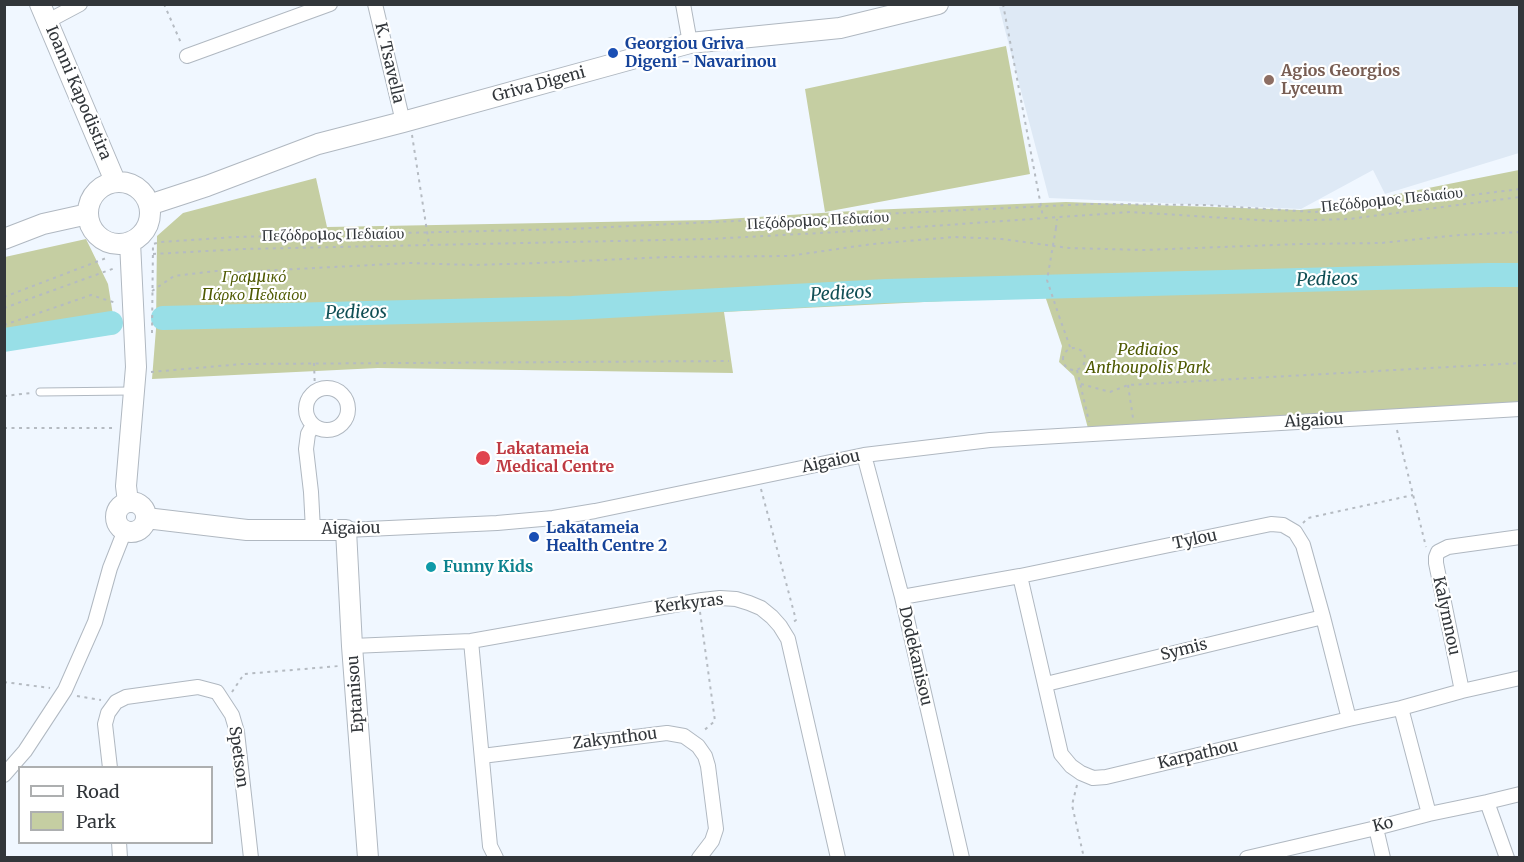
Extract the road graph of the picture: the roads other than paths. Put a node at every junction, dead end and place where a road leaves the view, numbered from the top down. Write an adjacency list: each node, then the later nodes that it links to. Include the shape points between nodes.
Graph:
1 (80, 4): 6 (street)
2 (330, 4): 8 (street)
3 (375, 4): 9 (street, K. Tsavella)
4 (683, 4): 7 (street)
5 (938, 4): 7 (street, Griva Digeni, via 840,28)
6 (44, 13): 10 (street, Ioanni Kapodistira)
7 (690, 43): 9 (street, Griva Digeni)
8 (187, 56)
9 (406, 121): 11 (street, Griva Digeni, via 318,144)
10 (115, 182): 11 (street, via 135,186); 12 (street, via 98,189)
11 (149, 205): 14 (street, via 146,228)
12 (88, 214): 13 (street, via 43,224); 14 (street, via 100,237 112,243)
13 (4, 239)
14 (130, 242): 15 (street)
15 (135, 391): 16 (lane); 20 (street, via 126,486)
16 (40, 392)
17 (1520, 409): 19 (street, Aigaiou, via 990,440)
18 (314, 425): 18 (street, via 306,407 315,391 328,387 342,393 348,414 340,426 326,430); 23 (street, via 306,449)
19 (864, 455): 24 (street, Aigaiou, via 553,518); 27 (street, Dodekanisou)
20 (128, 502): 21 (street, via 140,505); 22 (street, via 116,513)
21 (146, 518): 22 (street, via 139,530); 23 (street, Aigaiou, via 247,530)
22 (125, 530): 38 (street, via 95,622 64,692)
23 (313, 530): 24 (street, Aigaiou)
24 (346, 530): 30 (street, Eptanisou)
25 (1520, 537): 33 (street, Kalymnou, via 1448,547 1436,557)
26 (1020, 576): 27 (street, Tylou); 28 (street, Tylou, via 1271,524 1283,525 1295,532 1303,545); 32 (street)
27 (902, 597): 48 (street, Dodekanisou)
28 (1323, 617): 32 (street, Symis); 35 (street)
29 (471, 640): 30 (street, Kerkyras); 36 (street); 47 (street, Kerkyras, via 698,600 736,599 761,608 788,639)
30 (353, 655): 44 (street, Eptanisou)
31 (1520, 678): 33 (street, Karpathou)
32 (1046, 684): 35 (street, Karpathou, via 1061,754 1071,766 1093,778)
33 (1462, 691): 34 (street, Karpathou)
34 (1401, 708): 35 (street, Karpathou); 41 (street)
35 (1348, 719)
36 (482, 756): 45 (street, via 490,846); 46 (street, Zakynthou, via 667,733 684,736 705,756 716,829)
37 (110, 766): 43 (street, Spetson, via 105,724 116,702 126,697 198,687 217,692 237,732)
38 (4, 775)
39 (1520, 794): 40 (street, Ko)
40 (1487, 802): 41 (street, Ko); 51 (street)
41 (1429, 814): 42 (street, Ko)
42 (1376, 828): 49 (street, Ko); 50 (street)
43 (251, 858)
44 (368, 858)
45 (496, 858)
46 (699, 858)
47 (838, 858)
48 (962, 858)
49 (1247, 858)
50 (1383, 858)
51 (1507, 858)

